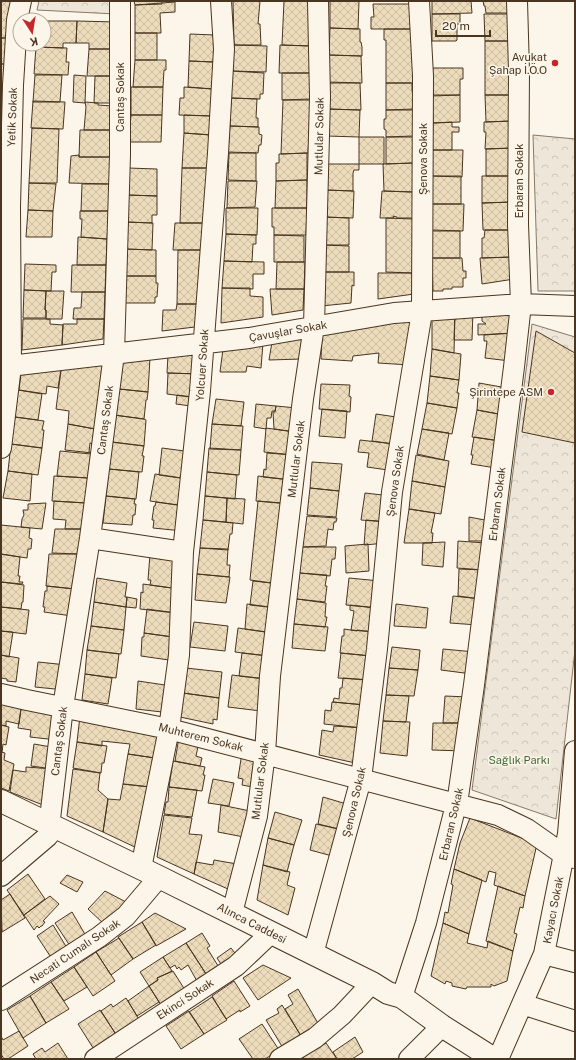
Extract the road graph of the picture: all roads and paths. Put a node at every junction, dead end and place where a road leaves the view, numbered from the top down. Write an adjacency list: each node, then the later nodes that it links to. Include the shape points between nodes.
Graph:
1 (21, 1): 13 (street, Yetik Sokak, via 17,20 13,85)
2 (120, 1): 12 (street, Cantaş Sokak, via 120,155)
3 (222, 1): 11 (street, Yolcuer Sokak, via 224,48)
4 (318, 1): 10 (street, Mutlular Sokak, via 320,97)
5 (419, 1): 9 (street, Şenova Sokak, via 423,76)
6 (517, 1): 7 (street, Erbaran Sokak)
7 (521, 304): 8 (street, Çavuşlar Sokak); 9 (street, Çavuşlar Sokak); 24 (street, Erbaran Sokak, via 474,685)
8 (575, 306)
9 (422, 312): 10 (street, Çavuşlar Sokak, via 394,313); 22 (street, Şenova Sokak, via 392,492)
10 (314, 326): 11 (street, Çavuşlar Sokak, via 248,338); 21 (street, Mutlular Sokak, via 302,398 271,668)
11 (203, 342): 12 (street, Çavuşlar Sokak); 16 (street, Yolcuer Sokak)
12 (114, 354): 13 (street, Çavuşlar Sokak); 15 (street, Cantaş Sokak)
13 (6, 367): 14 (street, Yetik Sokak)
14 (1, 448)
15 (90, 538): 16 (street); 18 (street, Cantaş Sokak)
16 (183, 552): 19 (street, Yolcuer Sokak, via 179,655)
17 (1, 694): 18 (street, Muhterem Sokak)
18 (63, 707): 19 (street, Muhterem Sokak); 25 (street, Cantaş Sokak)
19 (169, 729): 21 (street, Muhterem Sokak); 27 (street, Yolcuer Sokak)
20 (575, 752): 26 (street, Kayacı Sokak, via 568,834)
21 (265, 753): 22 (street, Muhterem Sokak); 29 (street, Mutlular Sokak, via 257,816)
22 (361, 779): 24 (street, Muhterem Sokak); 31 (street, Şenova Sokak)
23 (1, 801): 25 (main road, Alınca Caddesi)
24 (456, 805): 26 (street, Muhterem Sokak, via 498,815 527,829); 35 (street, Erbaran Sokak, via 426,923)
25 (48, 830): 27 (main road, Alınca Caddesi); 28 (street)
26 (569, 857): 32 (street, Kayacı Sokak)
27 (150, 872): 29 (main road, Alınca Caddesi); 36 (street, Necati Cumalı Sokak, via 126,916 100,937)
28 (1, 876)
29 (232, 913): 30 (main road, Alınca Caddesi)
30 (271, 933): 31 (main road, Alınca Caddesi); 40 (street, Ekinci Sokak, via 236,966)
31 (313, 954): 34 (main road, Alınca Caddesi)
32 (544, 954): 33 (street); 37 (street, Kayacı Sokak)
33 (575, 962)
34 (372, 983): 35 (main road, Alınca Caddesi, via 388,993); 41 (street, via 342,1015 315,1038)
35 (402, 997): 39 (main road, Alınca Caddesi)
36 (1, 1000)
37 (522, 1004): 38 (street); 44 (street, Kayacı Sokak)
38 (575, 1022)
39 (442, 1026): 42 (street); 43 (main road, Alınca Caddesi)
40 (95, 1059)
41 (280, 1059)
42 (409, 1059)
43 (494, 1059)
44 (498, 1059)

